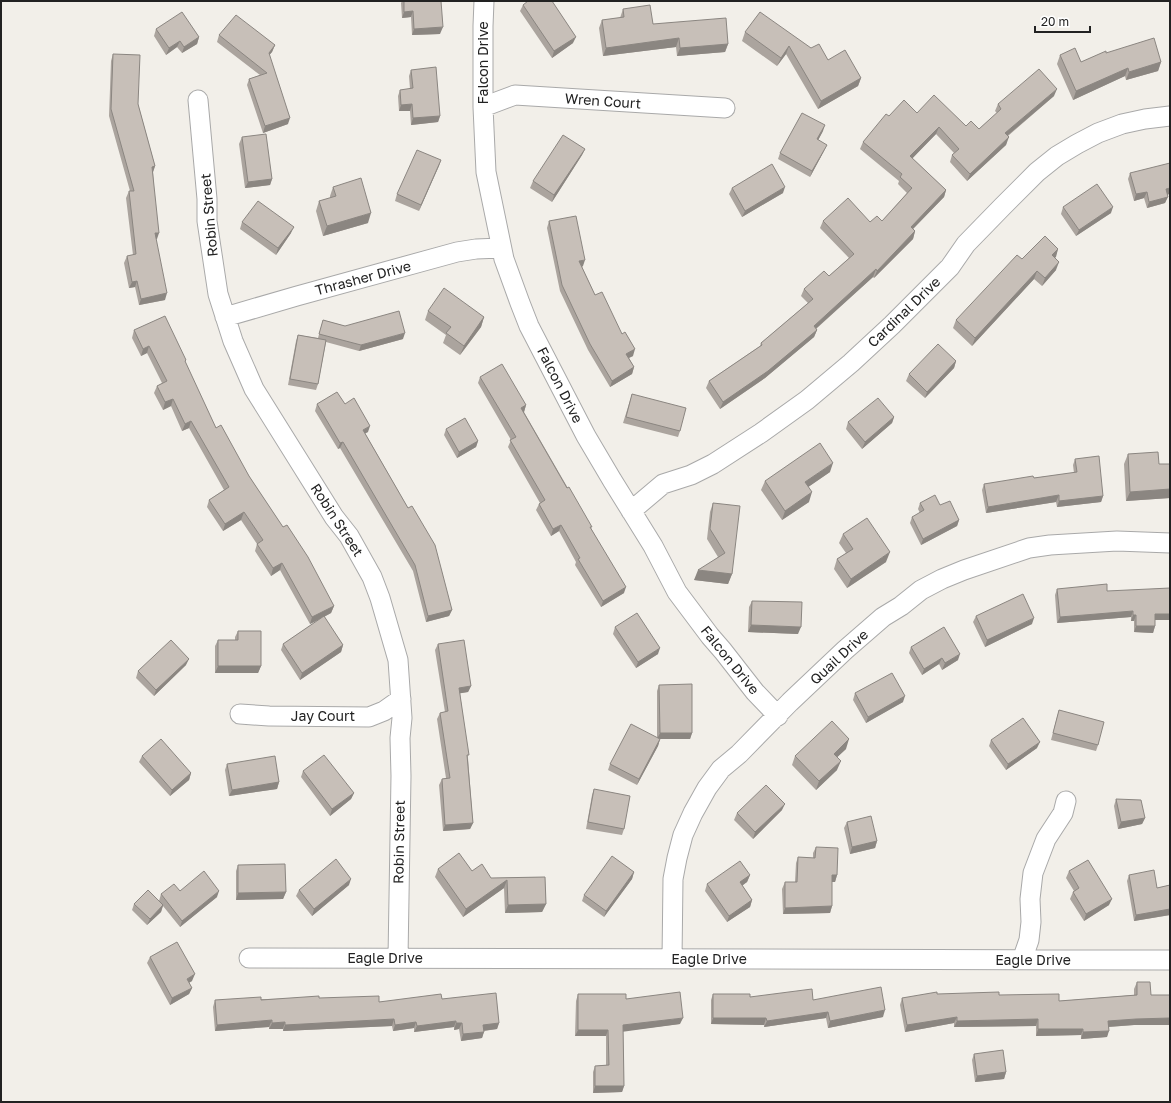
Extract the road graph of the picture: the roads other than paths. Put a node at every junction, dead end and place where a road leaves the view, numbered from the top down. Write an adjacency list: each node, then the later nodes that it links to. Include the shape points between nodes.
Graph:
1 (484, 1): 3 (street, Falcon Drive)
2 (198, 100): 7 (street, Robin Street, via 207,221 218,294)
3 (483, 107): 4 (street, Wren Court, via 515,95); 6 (street, Falcon Drive, via 486,172)
4 (725, 108)
5 (1170, 116): 8 (street, Cardinal Drive, via 1144,119 1104,131 1057,156 1003,206 966,244 950,266 892,325 807,400 713,464 692,475 663,484)
6 (501, 248): 7 (street, Thrasher Drive, via 476,248 458,252); 8 (street, Falcon Drive, via 530,326 586,436)
7 (225, 317): 10 (street, Robin Street, via 254,389 334,517 349,536 372,577 398,660)
8 (631, 511): 12 (street, Falcon Drive, via 677,592 755,692)
9 (1170, 543): 12 (street, Quail Drive, via 1117,541 1029,548 942,579 921,590 883,617 845,650)
10 (401, 699): 11 (street, Jay Court, via 384,711 369,717); 15 (street, Robin Street)
11 (240, 714)
12 (778, 716): 16 (street, Quail Drive, via 721,769 707,788 683,835 673,878)
13 (1066, 801): 17 (street, via 1063,813 1046,839 1033,873 1029,940)
14 (249, 958): 15 (street, Eagle Drive)
15 (398, 958): 16 (street, Eagle Drive)
16 (672, 959): 17 (street, Eagle Drive)
17 (1022, 960): 18 (street, Eagle Drive)
18 (1170, 960)

